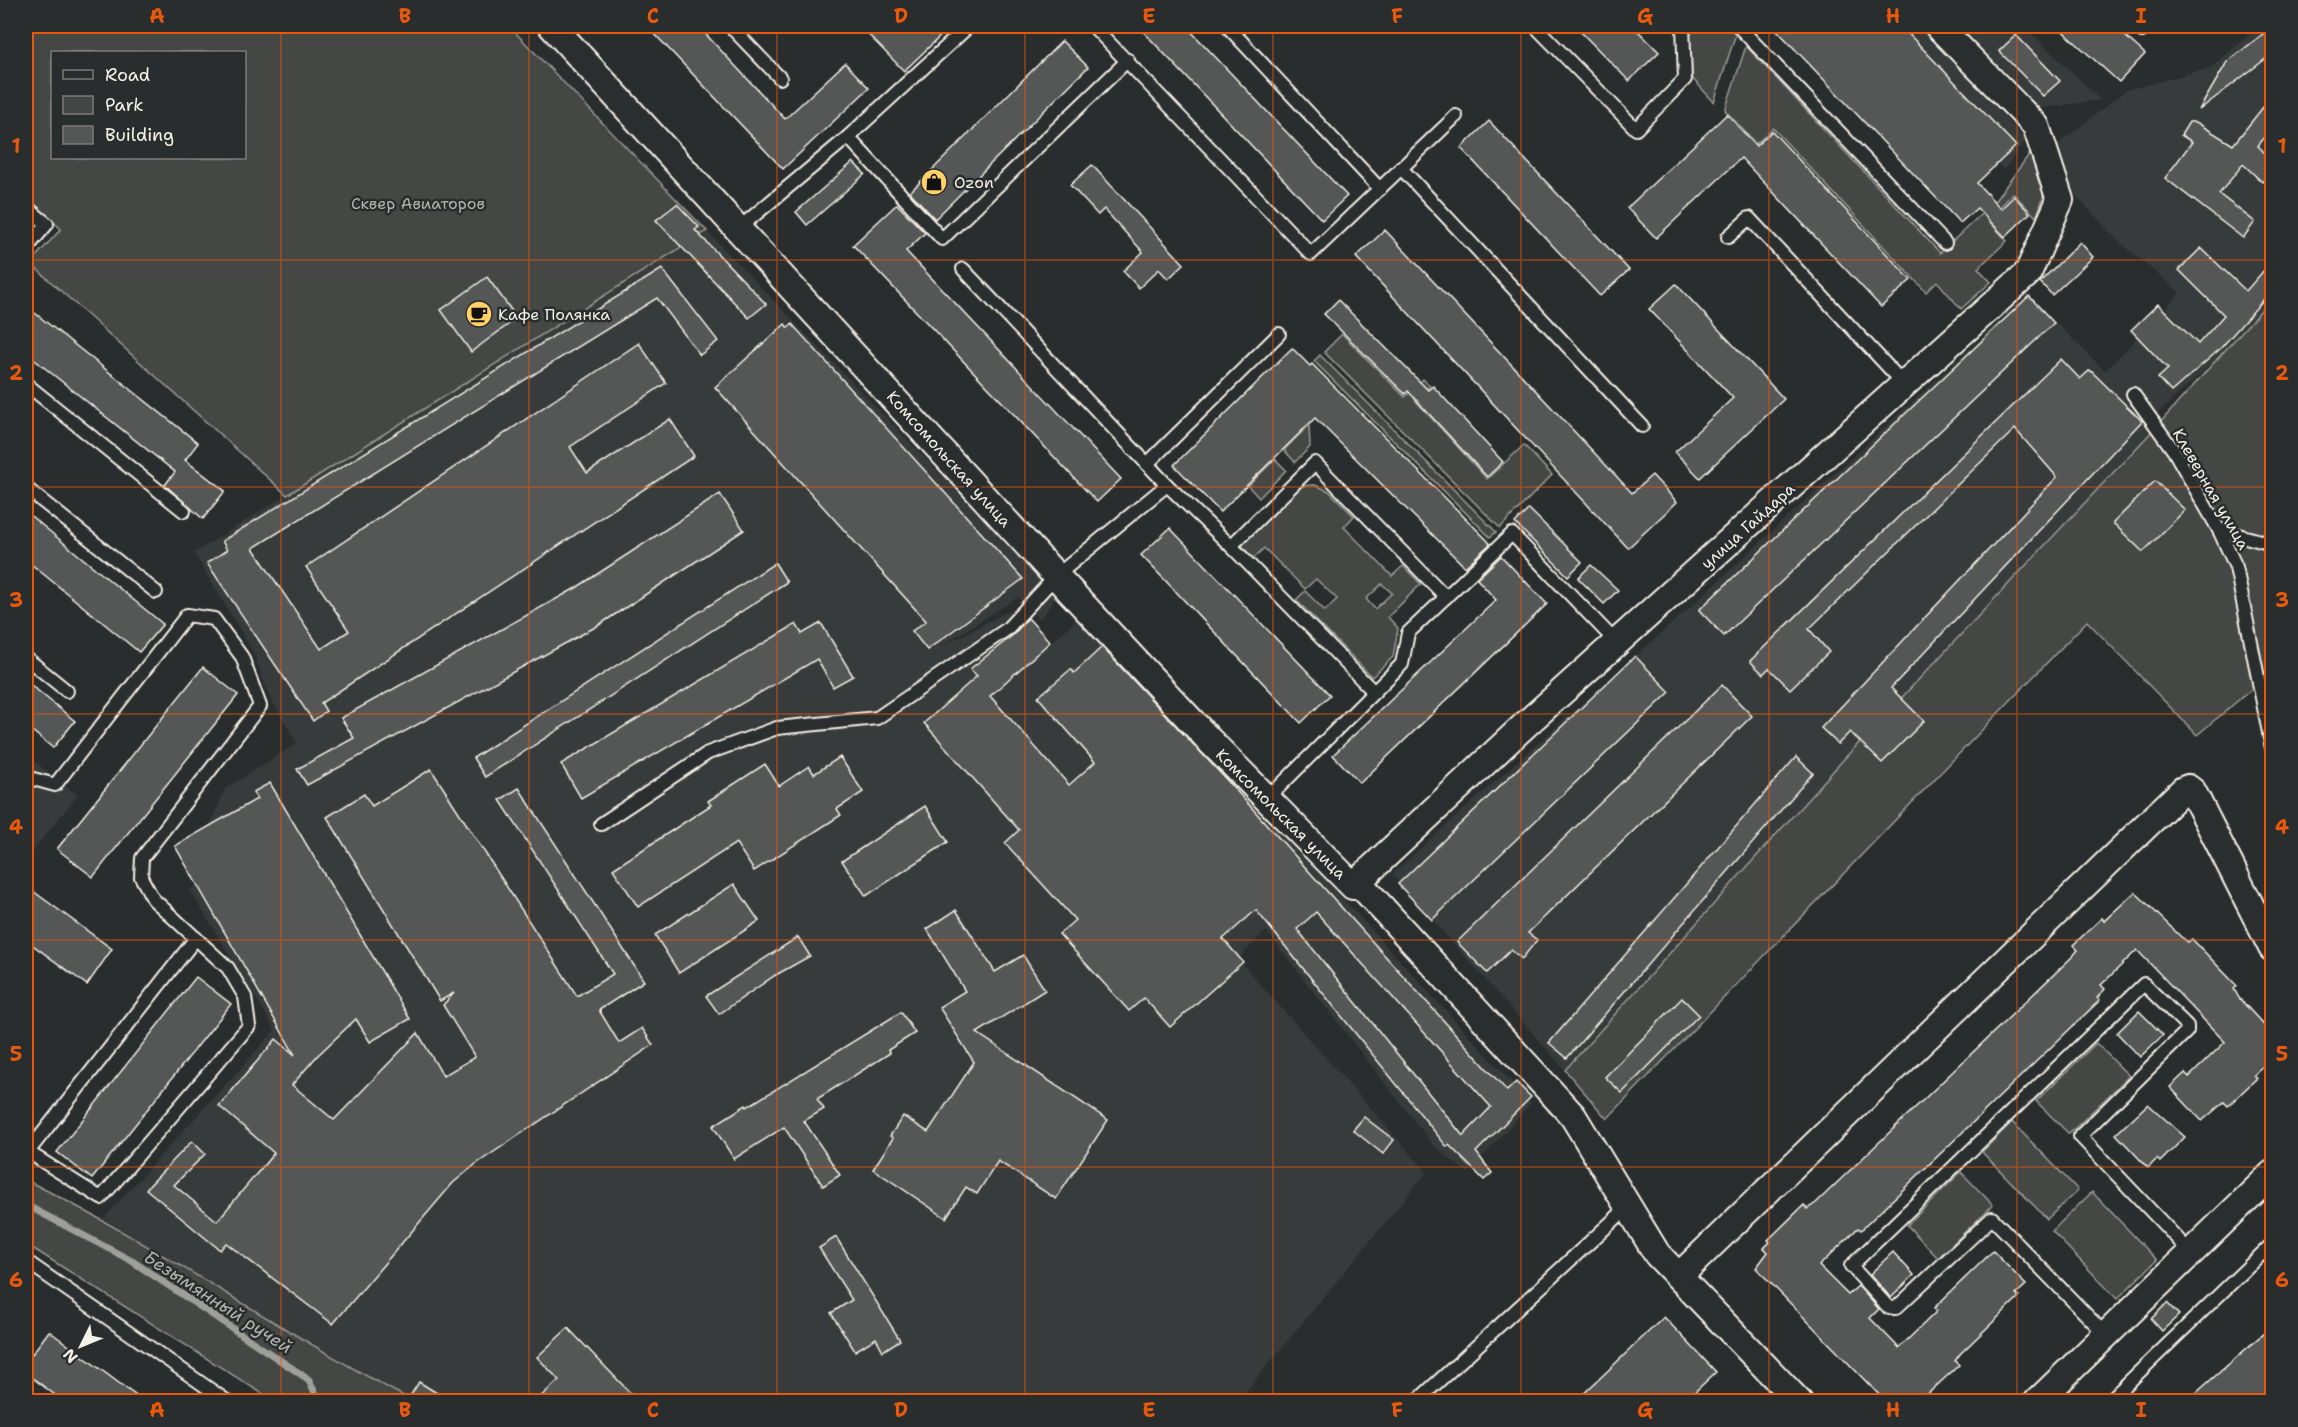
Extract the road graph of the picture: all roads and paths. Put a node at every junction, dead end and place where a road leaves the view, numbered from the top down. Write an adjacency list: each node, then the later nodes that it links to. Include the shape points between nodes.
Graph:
1 (552, 26): 17 (street, Комсомольская улица)
2 (730, 26): 11 (lane)
3 (969, 26): 13 (lane)
4 (1093, 26): 10 (lane)
5 (1227, 26): 15 (lane)
6 (1535, 26): 7 (lane, via 1636,129 1685,79)
7 (1683, 26)
8 (1738, 26): 19 (lane)
9 (1938, 26): 24 (street, улица Гайдара, via 2036,126 2060,201 2028,273)
10 (1128, 60): 13 (lane, via 942,239); 15 (lane, via 1311,254)
11 (780, 78)
12 (1456, 116): 14 (lane)
13 (848, 137): 17 (lane)
14 (1401, 168): 15 (lane); 26 (lane)
15 (1380, 189)
16 (26, 207): 20 (lane, via 47,224)
17 (738, 229): 34 (street, Комсомольская улица)
18 (1728, 237): 24 (lane, via 1749,218)
19 (1945, 243)
20 (26, 249)
21 (963, 269): 27 (lane)
22 (1279, 334): 27 (lane)
23 (26, 384): 30 (lane)
24 (1905, 385): 37 (street, улица Гайдара)
25 (2133, 394): 31 (lane, Клеверная улица, via 2174,451)
26 (1642, 426)
27 (1147, 465): 28 (lane)
28 (1167, 485): 33 (lane); 34 (lane)
29 (26, 488): 35 (lane)
30 (184, 511)
31 (2219, 530): 32 (lane); 41 (lane, Клеверная улица, via 2236,567)
32 (2272, 544)
33 (1231, 546): 36 (lane, via 1315,463); 40 (lane)
34 (1056, 576): 43 (street, Комсомольская улица); 44 (lane, via 1007,629 876,718 777,728 708,753)
35 (156, 592)
36 (1446, 597): 37 (lane, via 1512,534); 40 (lane, via 1408,633 1402,664)
37 (1616, 642): 45 (street, улица Гайдара)
38 (26, 658): 39 (lane)
39 (67, 691)
40 (1374, 692): 43 (lane)
41 (2272, 748)
42 (26, 777): 46 (lane, via 55,785 187,615 214,619 242,657 260,706 142,858 141,877 153,898)
43 (1267, 799): 45 (street, Комсомольская улица)
44 (601, 824)
45 (1356, 884): 50 (street, Комсомольская улица, via 1573,1116)
46 (196, 938): 48 (lane); 48 (lane, via 228,968 245,997 249,1026 101,1198)
47 (2272, 948): 54 (street, via 2193,792 2183,790)
48 (27, 1153)
49 (2272, 1174): 52 (street)
50 (1629, 1206): 54 (street, Комсомольская улица, via 1657,1254); 57 (lane)
51 (2272, 1244): 60 (lane)
52 (2191, 1253): 55 (street); 55 (lane, via 2080,1136 2187,1031 2187,1026 2144,984 1851,1266 1889,1308 1896,1308 1992,1218)
53 (26, 1261): 56 (lane)
54 (1678, 1276): 58 (street, Комсомольская улица)
55 (2106, 1335): 59 (street)
56 (228, 1401)
57 (1416, 1401)
58 (1799, 1401)
59 (2037, 1401)
60 (2108, 1401)

